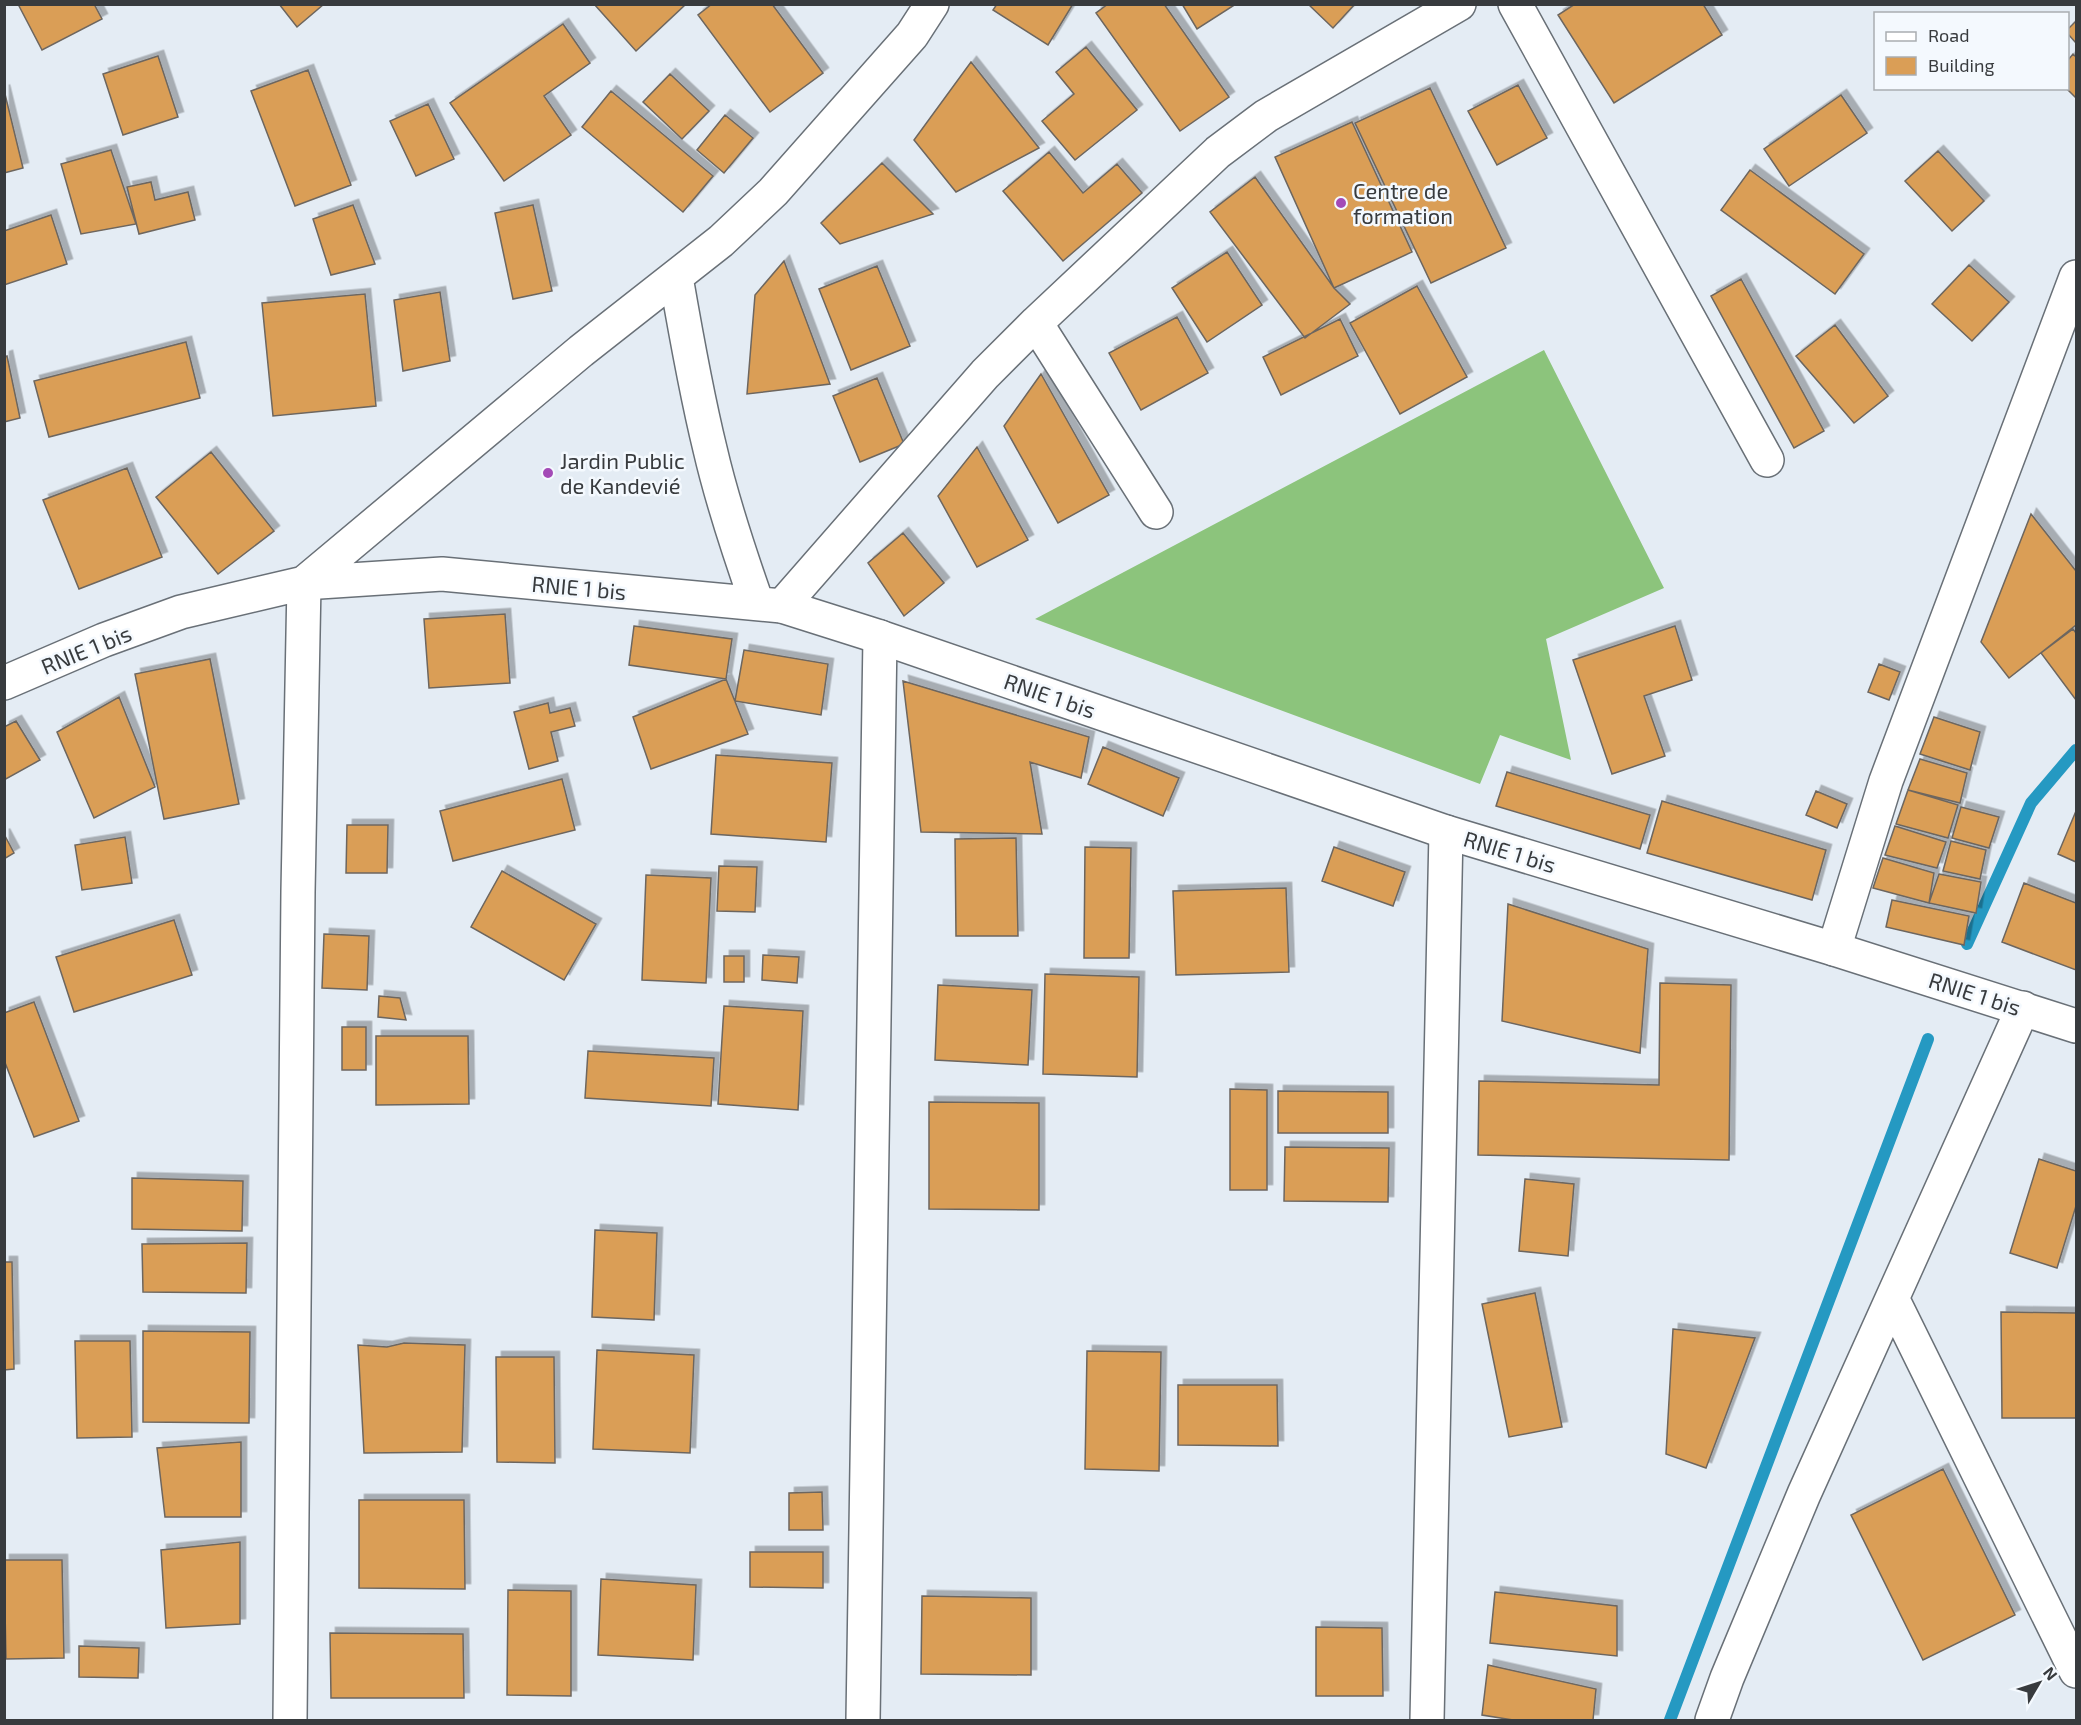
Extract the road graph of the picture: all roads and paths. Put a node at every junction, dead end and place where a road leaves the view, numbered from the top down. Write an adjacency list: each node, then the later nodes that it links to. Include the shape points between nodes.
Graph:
1 (932, 4): 5 (street, via 912,35 773,192)
2 (1459, 4): 6 (street, via 1266,116 1218,152)
3 (1515, 4): 7 (street)
4 (2076, 276): 14 (street, via 1886,781)
5 (676, 277): 9 (street, via 581,351); 10 (street, via 693,375 734,536)
6 (1036, 323): 8 (street); 10 (street)
7 (1767, 460)
8 (1156, 512)
9 (304, 584): 10 (street, RNIE 1 bis, via 442,574); 12 (street, RNIE 1 bis, via 181,612); 19 (street)
10 (770, 605): 11 (street, RNIE 1 bis)
11 (880, 637): 13 (street, RNIE 1 bis); 20 (street)
12 (4, 683)
13 (1446, 832): 14 (street, RNIE 1 bis); 21 (street)
14 (1834, 948): 15 (street, RNIE 1 bis)
15 (2023, 1008): 16 (street, RNIE 1 bis); 17 (street)
16 (2076, 1026)
17 (1893, 1300): 18 (street); 22 (street, via 1804,1494)
18 (2076, 1671)
19 (290, 1720)
20 (863, 1720)
21 (1427, 1720)
22 (1712, 1720)

